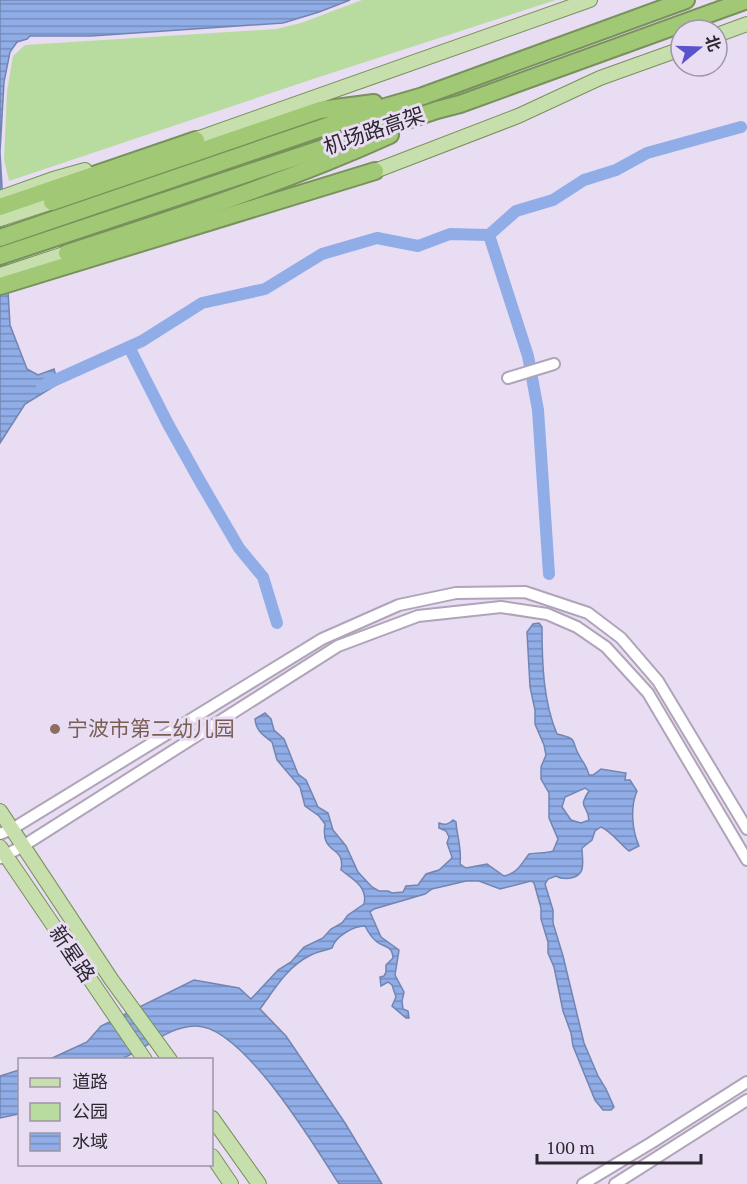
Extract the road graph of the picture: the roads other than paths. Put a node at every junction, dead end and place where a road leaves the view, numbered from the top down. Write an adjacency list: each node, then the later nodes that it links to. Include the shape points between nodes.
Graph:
1 (590, 0): 9 (main road)
2 (686, 0): 7 (highway, 机场路高架)
3 (747, 0): 8 (highway, 机场路高架)
4 (747, 24): 5 (main road)
5 (729, 31)
6 (669, 53): 10 (main road)
7 (423, 96): 12 (highway, via 320,110); 15 (highway, 机场路高架)
8 (460, 104): 16 (highway, via 340,158); 17 (highway, 机场路高架)
9 (196, 140): 11 (main road, via 53,179); 13 (highway)
10 (375, 171): 19 (highway)
11 (0, 198)
12 (52, 202): 14 (main road)
13 (0, 207)
14 (0, 219)
15 (0, 238)
16 (67, 253): 18 (main road)
17 (0, 256)
18 (0, 275)
19 (0, 286)
20 (554, 364): 21 (street)
21 (508, 378)
22 (0, 811): 24 (main road, 新星路)
23 (747, 829): 24 (street, via 658,681 621,638 588,613 525,592 456,593 399,605 322,639)
24 (6, 832): 25 (main road, 新星路)
25 (23, 846): 26 (street); 27 (street, via 338,646 418,616 501,607 547,614 578,627 606,646 648,693); 29 (main road, 新星路)
26 (2, 853): 28 (main road, 新星路)
27 (747, 860)
28 (145, 1058)
29 (169, 1058)
30 (747, 1082): 36 (street)
31 (747, 1100): 37 (street)
32 (213, 1119): 35 (main road)
33 (213, 1157): 34 (main road)
34 (231, 1184)
35 (259, 1184)
36 (583, 1184)
37 (615, 1184)

